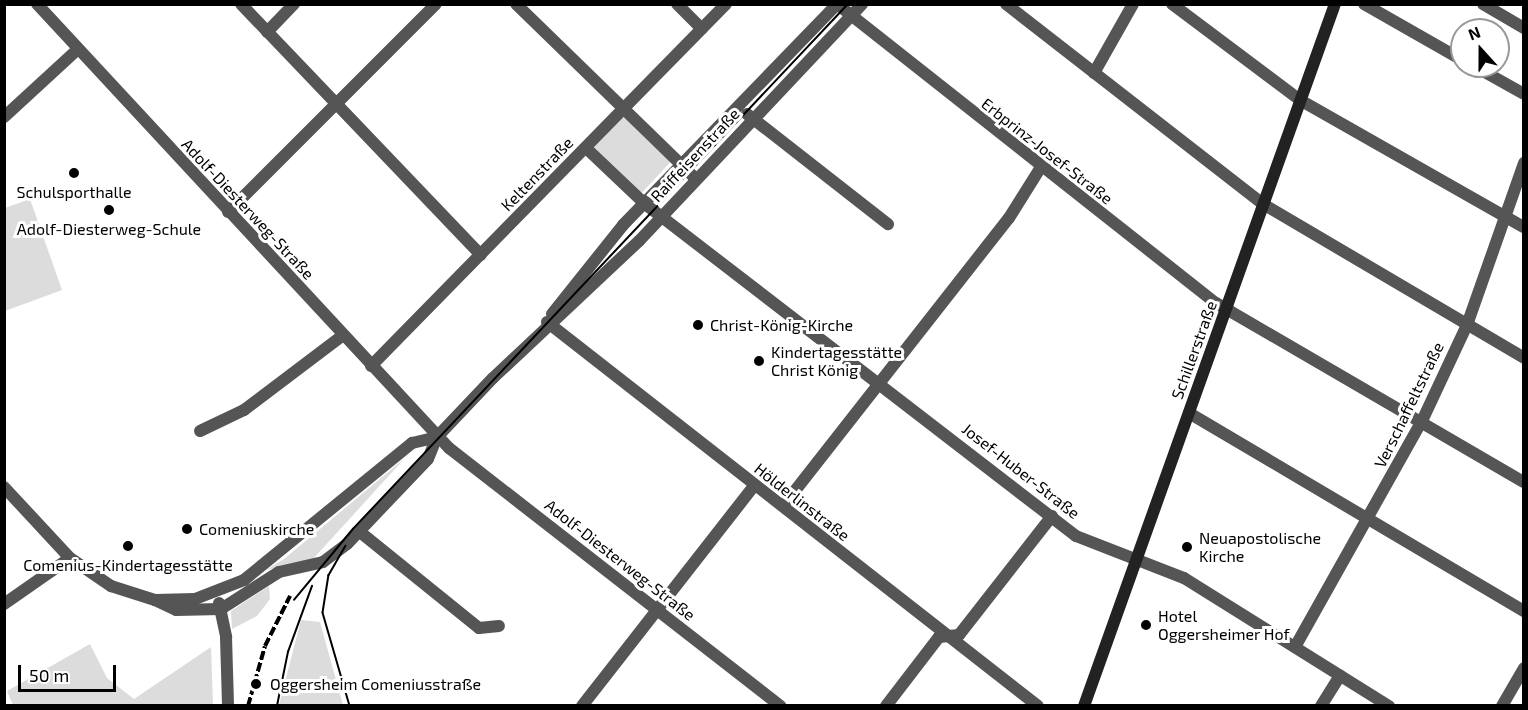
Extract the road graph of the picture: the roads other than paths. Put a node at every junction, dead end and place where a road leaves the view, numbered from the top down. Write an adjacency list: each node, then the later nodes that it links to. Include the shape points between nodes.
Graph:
1 (37, 4): 20 (street, Adolf-Diesterweg-Straße)
2 (241, 4): 19 (street)
3 (294, 4): 19 (street)
4 (436, 4): 26 (street)
5 (516, 4): 28 (street)
6 (677, 4): 18 (street)
7 (726, 4): 18 (street, Keltenstraße)
8 (837, 4): 16 (street, Erbprinz-Josef-Straße); 27 (street, Raiffeisenstraße)
9 (862, 4): 16 (street, Raiffeisenstraße)
10 (1006, 4): 22 (street)
11 (1133, 4): 22 (street)
12 (1172, 4): 25 (street)
13 (1335, 4): 25 (street, Schillerstraße)
14 (1364, 4): 21 (street)
15 (1483, 4): 17 (street)
16 (850, 17): 30 (street, Raiffeisenstraße); 34 (street, Erbprinz-Josef-Straße)
17 (1524, 28)
18 (702, 29): 28 (street, Keltenstraße)
19 (267, 32): 26 (street)
20 (78, 50): 29 (street); 38 (street, Adolf-Diesterweg-Straße)
21 (1450, 53)
22 (1094, 73): 37 (street)
23 (1495, 78): 24 (street)
24 (1524, 94)
25 (1300, 100): 37 (street, Schillerstraße); 40 (street)
26 (337, 105): 38 (street); 43 (street)
27 (739, 107): 30 (street); 33 (street, Raiffeisenstraße)
28 (624, 109): 31 (street, Keltenstraße); 33 (street)
29 (4, 117)
30 (752, 118): 35 (street, Raiffeisenstraße); 41 (street)
31 (586, 148): 36 (street, Josef-Huber-Straße); 43 (street, Keltenstraße)
32 (1524, 164): 40 (street, Verschaffeltstraße)
33 (682, 165): 35 (street); 36 (street, Raiffeisenstraße)
34 (1041, 167): 44 (street, Erbprinz-Josef-Straße); 50 (street, via 1009,218)
35 (695, 178): 39 (street, Raiffeisenstraße)
36 (645, 204): 39 (street, Josef-Huber-Straße); 45 (street, Raiffeisenstraße)
37 (1263, 204): 44 (street, Schillerstraße); 46 (street)
38 (228, 212): 47 (street, Adolf-Diesterweg-Straße)
39 (663, 213): 45 (street, Raiffeisenstraße); 50 (street, Josef-Huber-Straße)
40 (1505, 217): 42 (street); 46 (street, Verschaffeltstraße)
41 (888, 224)
42 (1524, 227)
43 (481, 255): 49 (street, Keltenstraße)
44 (1226, 308): 51 (street, Schillerstraße); 52 (street, Erbprinz-Josef-Straße)
45 (546, 322): 54 (street, Raiffeisenstraße); 56 (street, Hölderlinstraße)
46 (1467, 325): 48 (street); 52 (street, Verschaffeltstraße)
47 (343, 335): 49 (street, Adolf-Diesterweg-Straße); 53 (street, via 244,410)
48 (1524, 358)
49 (371, 366): 54 (street, Adolf-Diesterweg-Straße)
50 (880, 382): 58 (street); 59 (street, Josef-Huber-Straße)
51 (1189, 413): 60 (street); 63 (street, Schillerstraße)
52 (1422, 421): 55 (street, Erbprinz-Josef-Straße); 60 (street, Verschaffeltstraße)
53 (200, 431)
54 (438, 437): 61 (street, Raiffeisenstraße, via 428,459); 64 (street, via 412,443 260,568); 68 (street, Adolf-Diesterweg-Straße)
55 (1524, 482)
56 (754, 486): 58 (street, Hölderlinstraße); 68 (street)
57 (4, 488): 62 (street)
58 (783, 506): 71 (street, Hölderlinstraße)
59 (1052, 516): 63 (street, Josef-Huber-Straße, via 1076,536); 71 (street, via 959,634)
60 (1370, 519): 69 (street); 72 (street, Verschaffeltstraße)
61 (360, 532): 67 (street, Raiffeisenstraße, via 323,562 279,572); 70 (street, via 479,628)
62 (70, 558): 65 (street, via 111,586); 66 (street)
63 (1135, 559): 72 (street, Josef-Huber-Straße, via 1184,578); 80 (street, Schillerstraße)
64 (216, 595): 65 (street); 67 (street)
65 (156, 600): 67 (street, via 176,610)
66 (4, 604)
67 (221, 609): 75 (street)
68 (657, 610): 76 (street); 77 (street, Adolf-Diesterweg-Straße)
69 (1524, 611)
70 (499, 626)
71 (947, 636): 78 (street, via 939,637); 79 (street, Hölderlinstraße)
72 (1295, 647): 74 (street, Josef-Huber-Straße)
73 (1524, 668): 83 (street)
74 (1340, 675): 81 (street); 82 (street, Josef-Huber-Straße)
75 (228, 705)
76 (582, 705)
77 (781, 705)
78 (886, 705)
79 (1038, 705)
80 (1084, 705)
81 (1321, 705)
82 (1389, 705)
83 (1502, 705)

